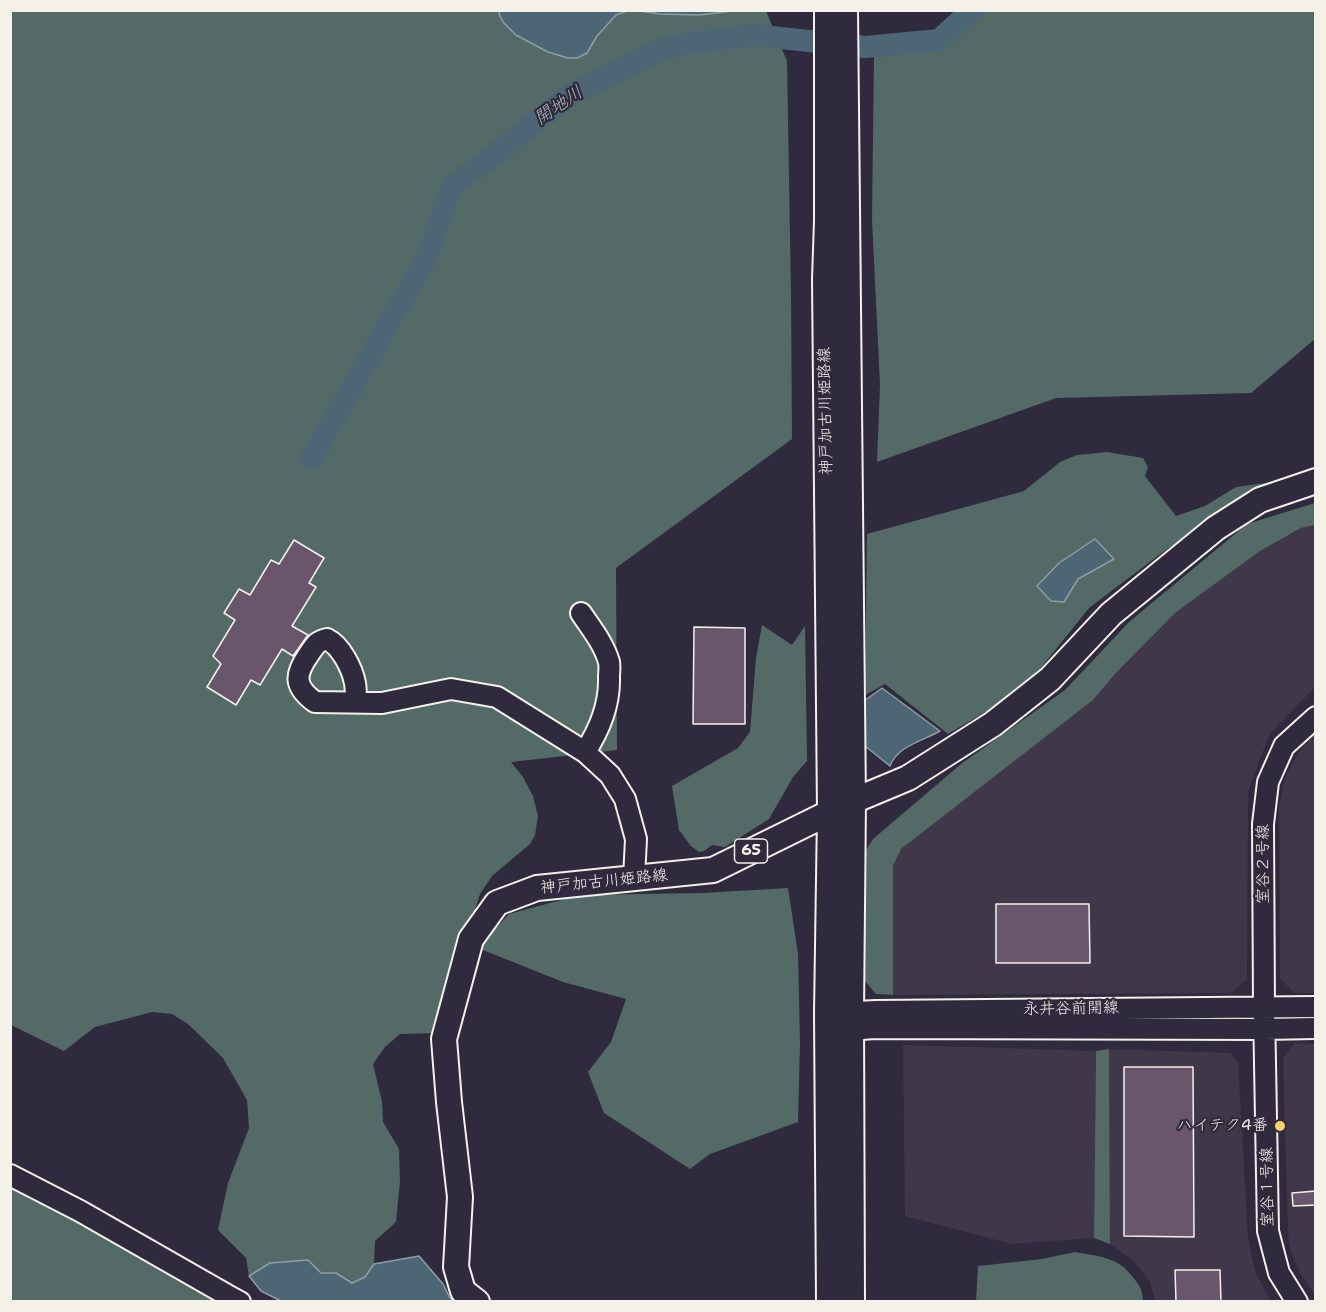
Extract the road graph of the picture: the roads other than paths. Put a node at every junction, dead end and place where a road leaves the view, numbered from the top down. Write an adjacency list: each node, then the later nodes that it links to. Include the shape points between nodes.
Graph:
1 (828, 10): 3 (main road, 神戸加古川姫路線)
2 (845, 10): 3 (main road, 神戸加古川姫路線)
3 (837, 92): 9 (main road, 神戸加古川姫路線); 10 (main road, 神戸加古川姫路線, via 825,279)
4 (1316, 481): 9 (main road, 神戸加古川姫路線 / 65, via 1260,500 1216,528 1111,614 1050,679 993,724 908,778)
5 (581, 613): 8 (street, via 609,663 610,689 605,715)
6 (356, 702): 8 (street, via 382,703 451,689 497,697)
7 (1316, 717): 12 (street, 室谷２号線, via 1284,746 1268,782 1263,825)
8 (585, 752): 11 (street, via 610,775 625,799 636,839)
9 (853, 801): 10 (main road, 神戸加古川姫路線 / 65); 14 (main road, 神戸加古川姫路線)
10 (830, 812): 11 (main road, 神戸加古川姫路線 / 65, via 713,870); 14 (main road, 神戸加古川姫路線)
11 (634, 878): 19 (main road, 神戸加古川姫路線 / 65, via 537,888 497,903 471,939 444,1039 460,1197 456,1267 463,1292)
12 (1264, 1006): 13 (street, 永井谷前開線); 14 (street, 永井谷前開線, via 876,1011); 16 (street, 室谷２号線)
13 (1316, 1007)
14 (839, 1022): 16 (street, 永井谷前開線, via 874,1028); 20 (main road, 神戸加古川姫路線); 21 (main road, 神戸加古川姫路線)
15 (1316, 1028): 16 (street, 永井谷前開線)
16 (1265, 1029): 22 (street, 室谷１号線, via 1268,1231 1279,1273)
17 (10, 1175): 18 (street)
18 (240, 1302)
19 (477, 1302)
20 (830, 1302)
21 (852, 1302)
22 (1297, 1302)

